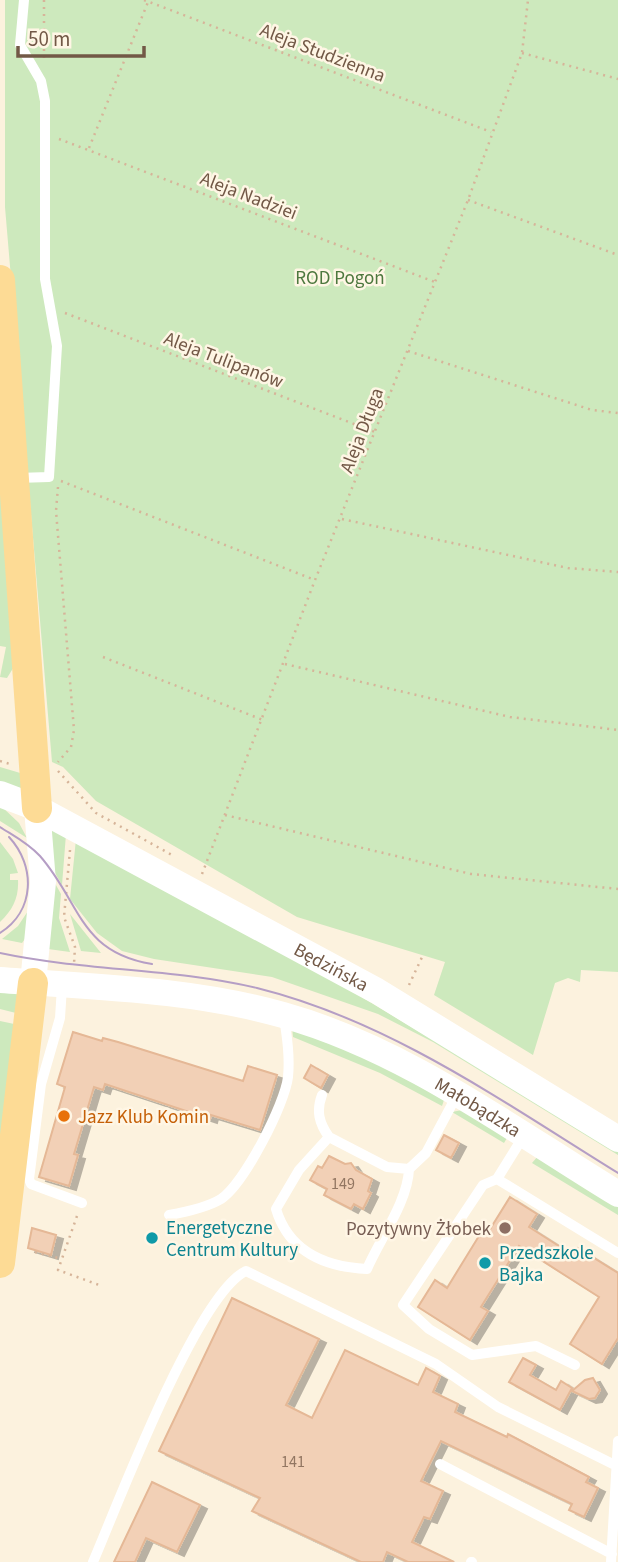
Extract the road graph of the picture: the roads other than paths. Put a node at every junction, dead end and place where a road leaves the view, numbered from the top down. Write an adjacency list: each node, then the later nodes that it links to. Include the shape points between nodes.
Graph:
1 (24, 0): 3 (lane, via 20,45 41,81 45,101 45,279 57,346 54,478)
2 (0, 280): 3 (main road)
3 (13, 478): 5 (main road)
4 (0, 794): 5 (street, Będzińska)
5 (37, 808): 7 (street); 13 (street, Będzińska, via 377,992)
6 (0, 980): 7 (street)
7 (56, 982): 8 (street, via 193,996); 17 (lane, via 60,1018 41,1084 29,1179); 20 (main road)
8 (283, 1015): 10 (street, Małobądzka, via 413,1069); 18 (lane, via 288,1079 258,1150 222,1198)
9 (322, 1095): 12 (lane, via 317,1107)
10 (457, 1095): 11 (street, Małobądzka); 14 (lane, via 426,1153)
11 (523, 1136): 15 (lane); 16 (street, Małobądzka)
12 (329, 1137): 14 (lane, via 387,1167); 14 (lane, via 299,1170 276,1209 290,1238 324,1264 367,1269 409,1181)
13 (618, 1139)
14 (409, 1169)
15 (497, 1179): 19 (lane); 21 (lane, via 483,1185 403,1306 429,1329 472,1355 536,1346)
16 (618, 1194)
17 (82, 1203)
18 (170, 1215)
19 (618, 1253)
20 (0, 1263)
21 (575, 1365)
22 (618, 1441): 24 (lane)
23 (440, 1464): 25 (lane)
24 (617, 1466): 25 (lane); 26 (lane, via 498,1407 436,1364 246,1271 233,1277 192,1338)
25 (611, 1558)
26 (93, 1562)

